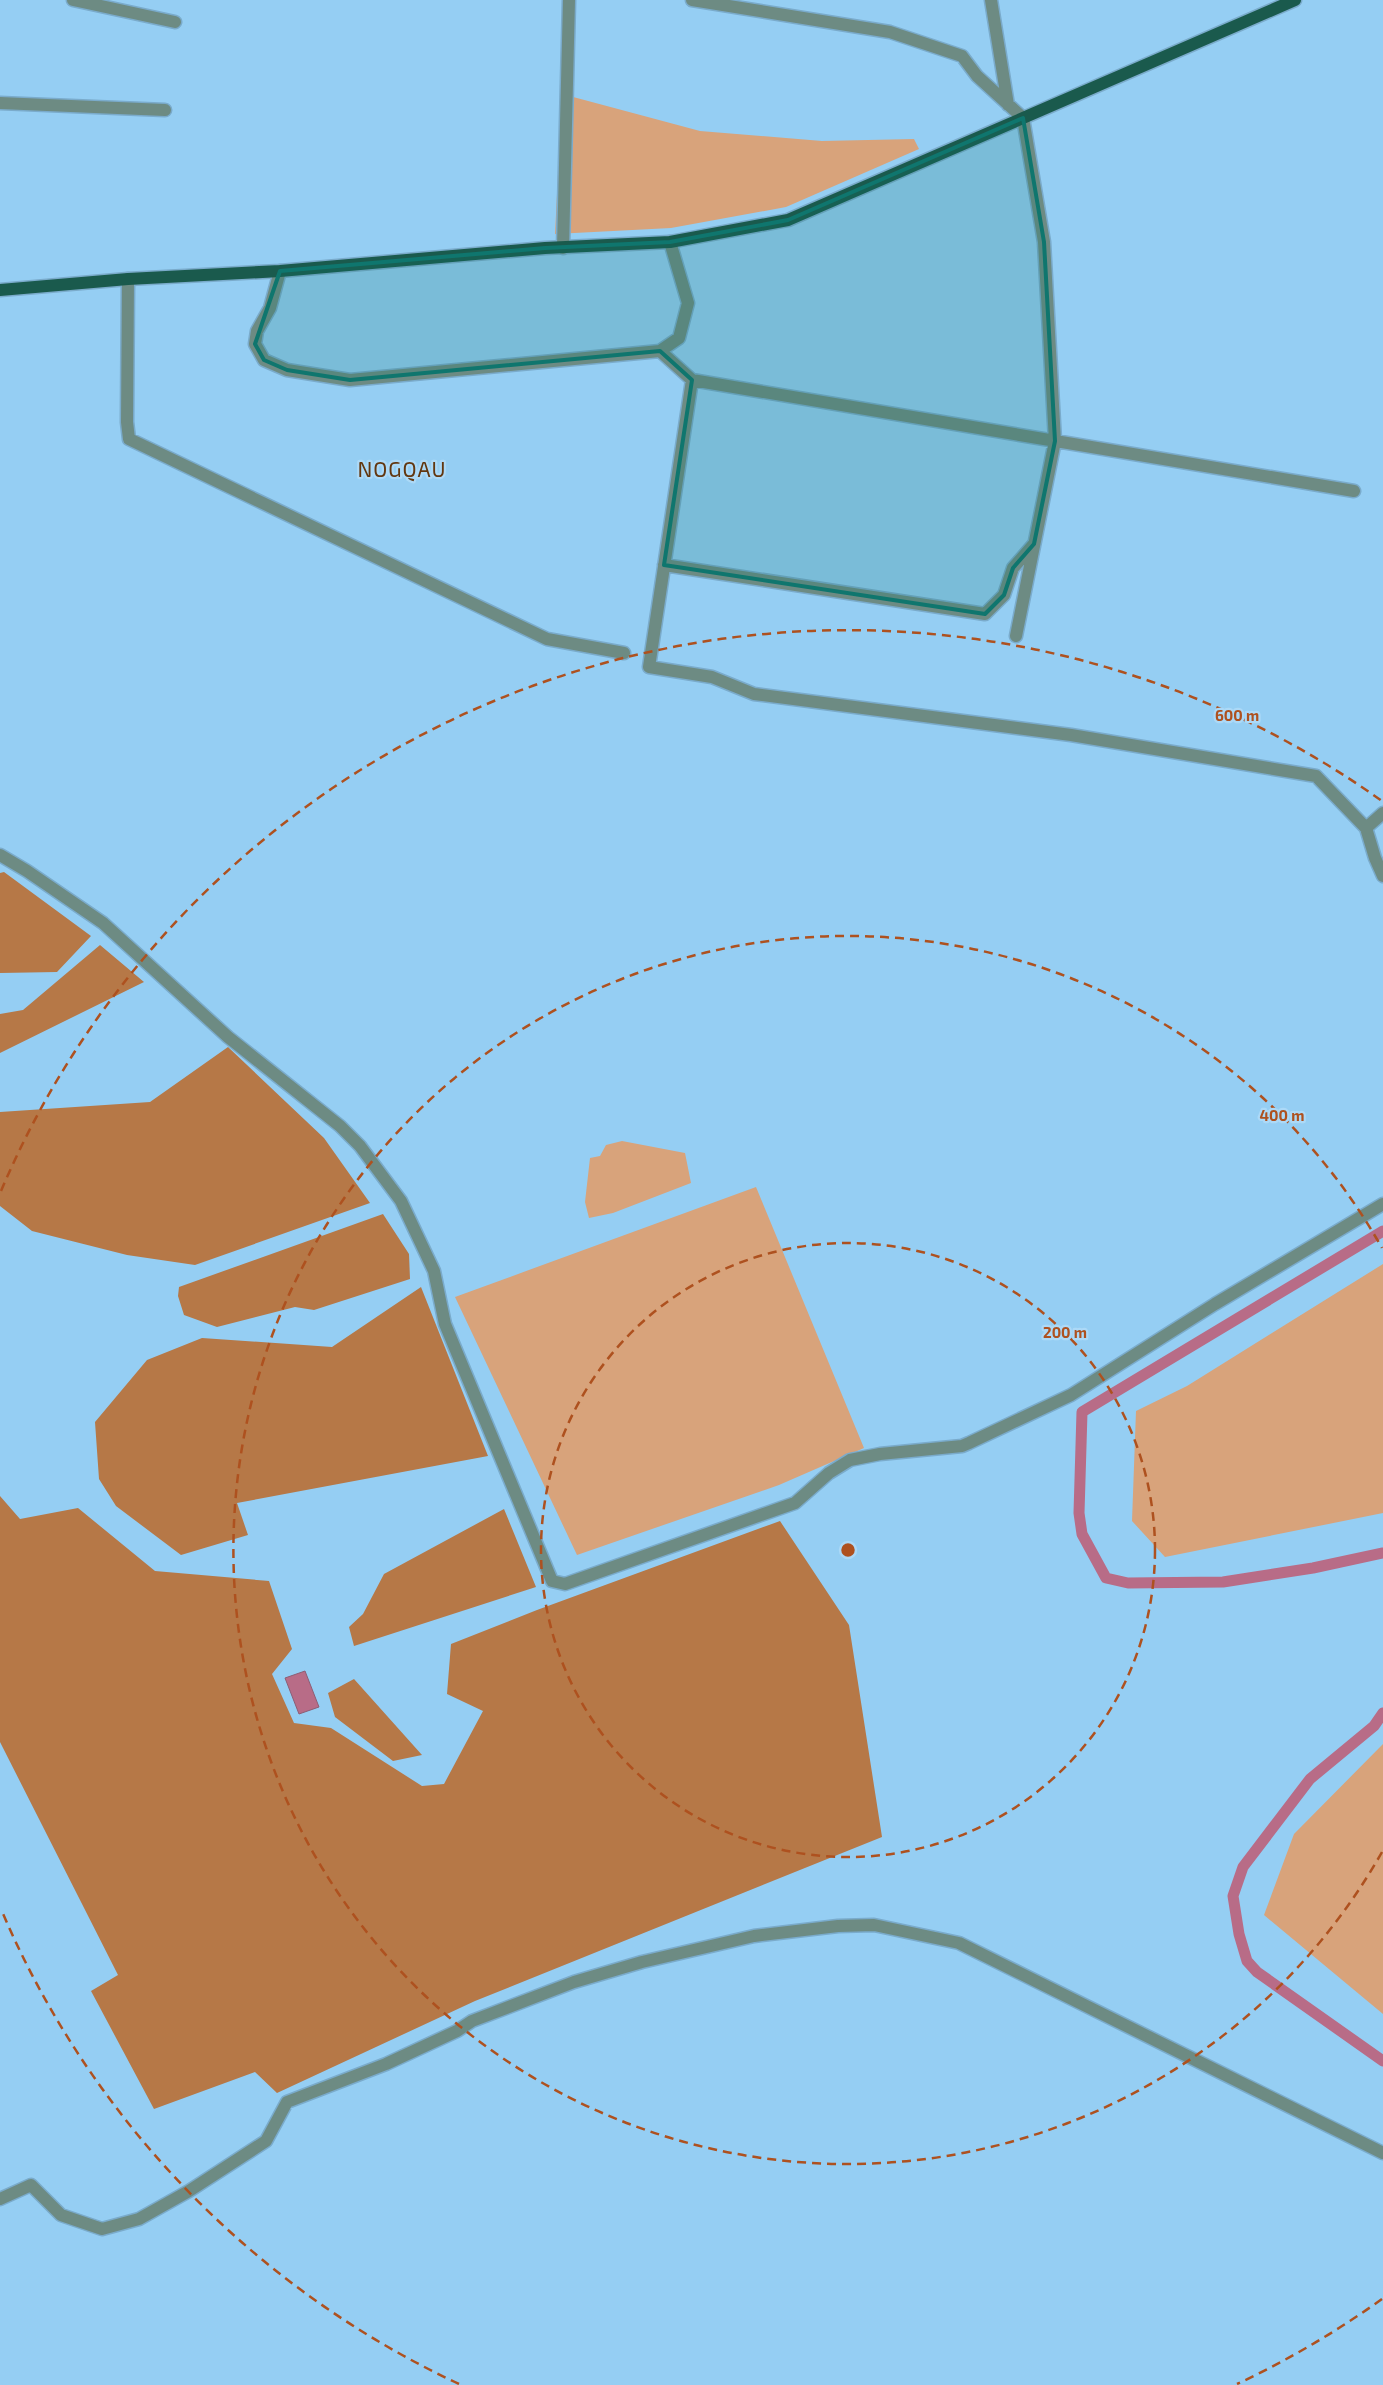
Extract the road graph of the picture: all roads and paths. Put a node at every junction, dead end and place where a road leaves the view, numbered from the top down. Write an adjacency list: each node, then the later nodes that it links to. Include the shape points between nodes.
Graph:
1 (73, 0): 6 (street)
2 (567, 0): 12 (street)
3 (692, 0): 8 (street, via 890,32 962,56 977,76)
4 (991, 0): 8 (street)
5 (1294, 0): 10 (main road)
6 (175, 22)
7 (0, 103): 9 (street)
8 (1008, 105): 10 (street)
9 (165, 110)
10 (1023, 118): 11 (main road, via 788,220); 18 (street, via 1044,242)
11 (670, 242): 12 (main road); 16 (street, via 688,303 679,338)
12 (563, 248): 13 (main road)
13 (280, 271): 14 (main road); 16 (street, via 270,308 257,331 255,344 264,360 287,370 350,380)
14 (128, 279): 15 (main road); 23 (street, via 129,439 547,639)
15 (0, 290)
16 (660, 351): 17 (street)
17 (692, 380): 18 (street); 21 (street)
18 (1055, 440): 19 (street); 20 (street)
19 (1354, 490)
20 (1034, 544): 21 (street, via 1013,568 1004,595 985,614); 22 (street)
21 (664, 566): 25 (street, via 649,667 712,678 754,694 1071,735 1316,776)
22 (1016, 636)
23 (624, 653)
24 (1383, 813): 25 (street)
25 (1366, 828): 27 (street)
26 (0, 855): 28 (street, via 102,924 228,1037 340,1126 366,1154 401,1201 434,1271 445,1324 552,1582 565,1584 795,1503 829,1473 850,1460 969,1443 1071,1394)
27 (1383, 876)
28 (1383, 1204)
29 (1383, 2153): 30 (street, via 959,1943 874,1925 838,1926 754,1936 642,1962 574,1982 472,2020 457,2032 386,2064 287,2102 266,2141 139,2219 102,2229 60,2215 31,2185)
30 (0, 2199)

